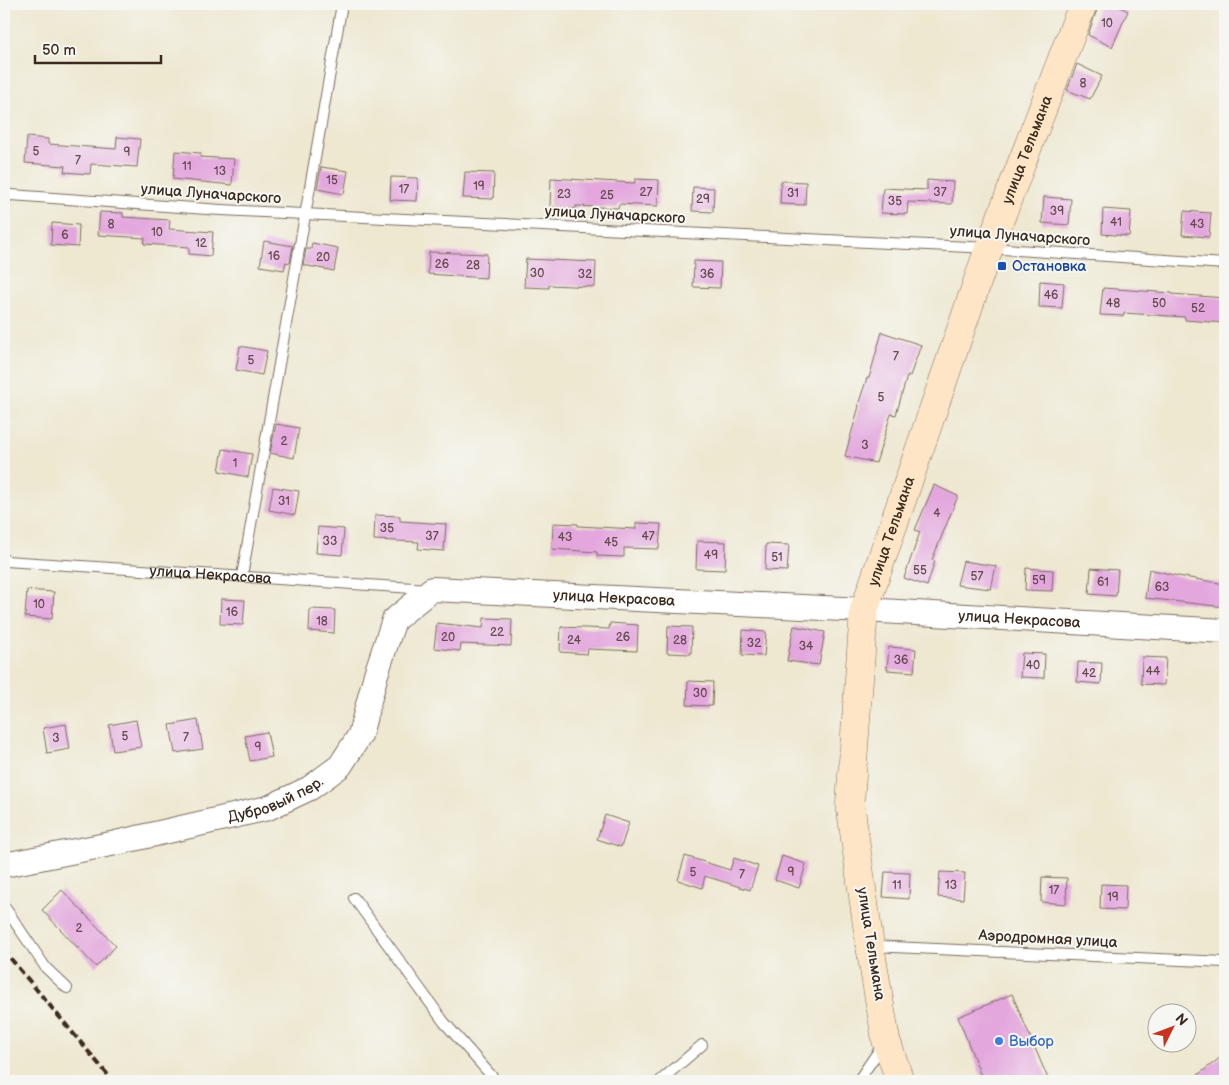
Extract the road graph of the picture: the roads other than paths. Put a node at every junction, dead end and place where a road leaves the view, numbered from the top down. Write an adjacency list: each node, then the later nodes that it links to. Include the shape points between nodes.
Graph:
1 (342, 4): 4 (lane)
2 (1083, 4): 5 (main road, улица Тельмана)
3 (4, 198): 4 (lane, улица Луначарского, via 11,195)
4 (306, 214): 5 (lane, улица Луначарского); 8 (lane)
5 (989, 248): 6 (lane, улица Луначарского); 10 (main road, улица Тельмана)
6 (1225, 264)
7 (4, 559): 8 (lane, улица Некрасова)
8 (242, 576): 9 (lane, улица Некрасова)
9 (432, 589): 10 (street, улица Некрасова); 12 (street, Дубровый пер., via 394,620 360,735 340,766 310,788 268,808)
10 (864, 610): 11 (street, улица Некрасова); 15 (main road, улица Тельмана, via 850,802)
11 (1225, 631)
12 (4, 865)
13 (354, 898): 20 (lane, via 444,1022)
14 (4, 906): 17 (lane, via 46,968)
15 (870, 946): 16 (lane, Аэродромная улица); 18 (main road, улица Тельмана)
16 (1225, 962)
17 (67, 988)
18 (886, 1040): 22 (lane); 23 (main road, улица Тельмана)
19 (702, 1045): 21 (lane)
20 (496, 1081)
21 (660, 1081)
22 (858, 1081)
23 (900, 1081)

